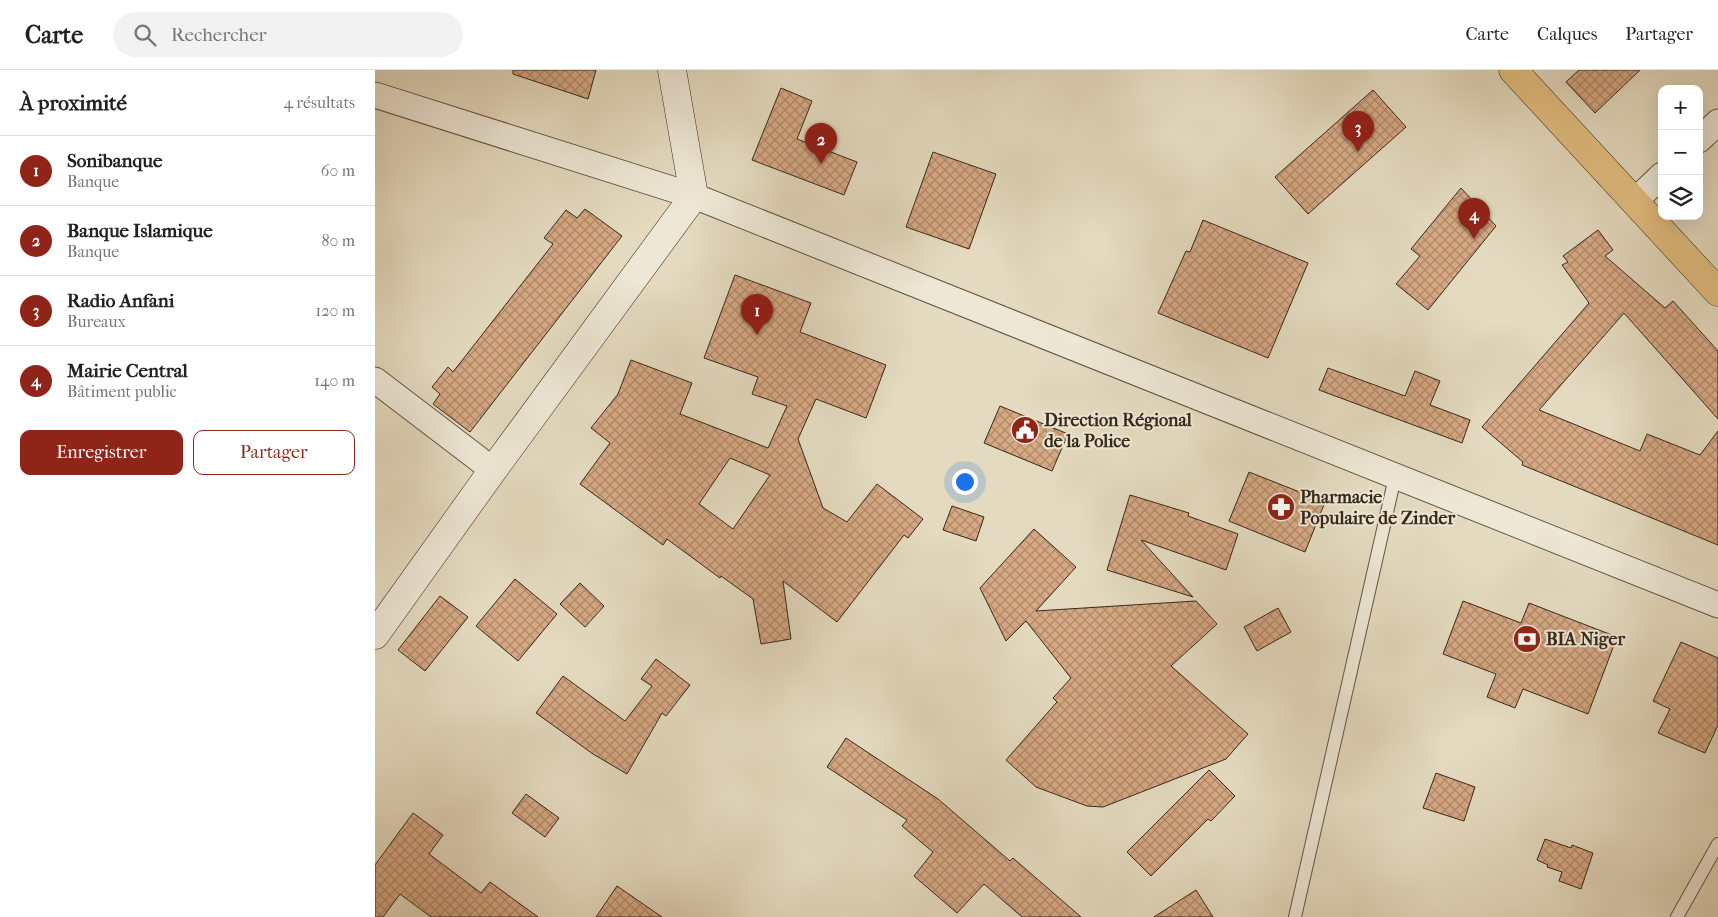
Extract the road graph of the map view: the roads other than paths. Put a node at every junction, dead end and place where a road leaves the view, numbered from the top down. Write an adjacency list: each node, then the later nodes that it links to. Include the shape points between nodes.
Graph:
1 (672, 70): 7 (street)
2 (1513, 70): 8 (highway)
3 (375, 95): 7 (street)
4 (1718, 122): 5 (street)
5 (1703, 136)
6 (1658, 179): 8 (street)
7 (694, 196): 11 (street); 12 (street)
8 (1633, 202): 9 (highway)
9 (1718, 292)
10 (375, 380): 11 (street)
11 (493, 470): 14 (street)
12 (1395, 477): 13 (street); 16 (lane)
13 (1718, 605)
14 (375, 635)
15 (1718, 844): 17 (lane)
16 (1295, 917)
17 (1677, 917)

